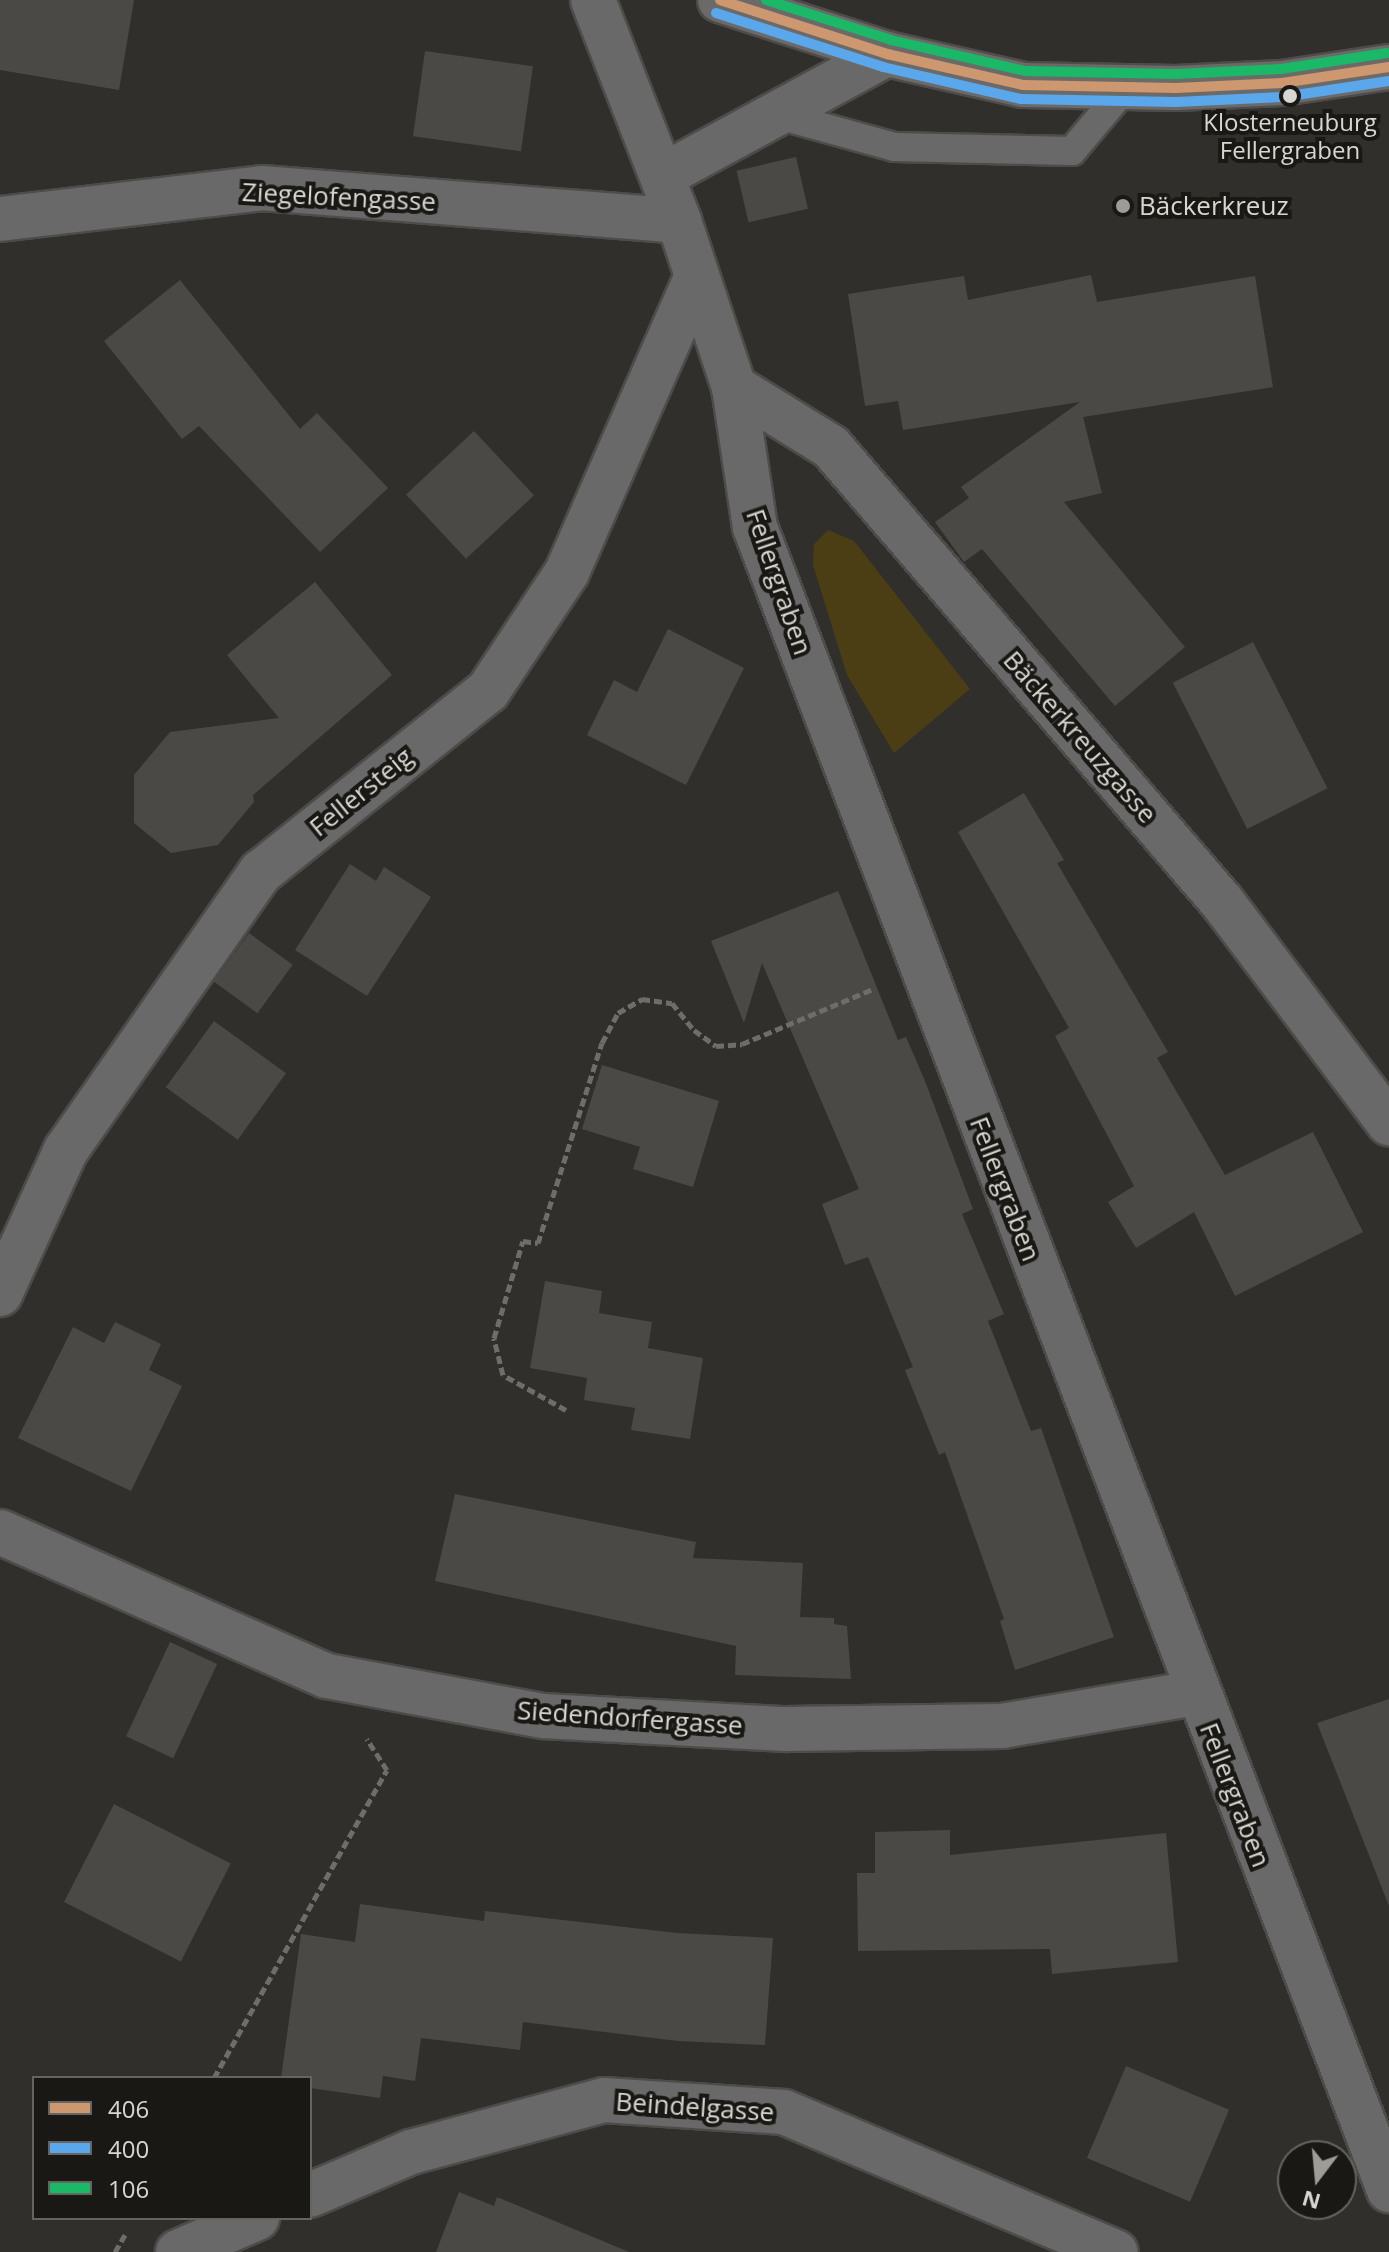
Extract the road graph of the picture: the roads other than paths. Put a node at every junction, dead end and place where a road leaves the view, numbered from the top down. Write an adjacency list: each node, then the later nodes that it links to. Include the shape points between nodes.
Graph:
1 (593, 0): 7 (street, Fellergraben)
2 (720, 0): 3 (main road)
3 (887, 54): 5 (main road, via 1023,85); 6 (street)
4 (1389, 67): 5 (main road, via 1282,83)
5 (1125, 88): 6 (lane, via 1072,151 895,147)
6 (775, 114): 7 (street)
7 (662, 176): 9 (street, Fellergraben)
8 (0, 219): 9 (street, Ziegelofengasse, via 262,188)
9 (679, 221): 10 (street, Fellergraben)
10 (696, 278): 11 (street, Fellergraben); 13 (street, Fellersteig, via 567,572 488,691 261,872 66,1150)
11 (734, 387): 12 (street, Bäckerkreuzgasse, via 831,447 1223,903); 15 (street, Fellergraben, via 755,527)
12 (1389, 1123)
13 (0, 1294)
14 (0, 1532): 15 (street, Siedendorfergasse, via 327,1676 543,1716 786,1729 1002,1726)
15 (1195, 1693): 16 (street, Fellergraben)
16 (1389, 2190)
17 (312, 2194): 20 (street, Beindelgasse, via 411,2152 604,2100 784,2112)
18 (252, 2220): 19 (street)
19 (178, 2252)
20 (1116, 2252)

